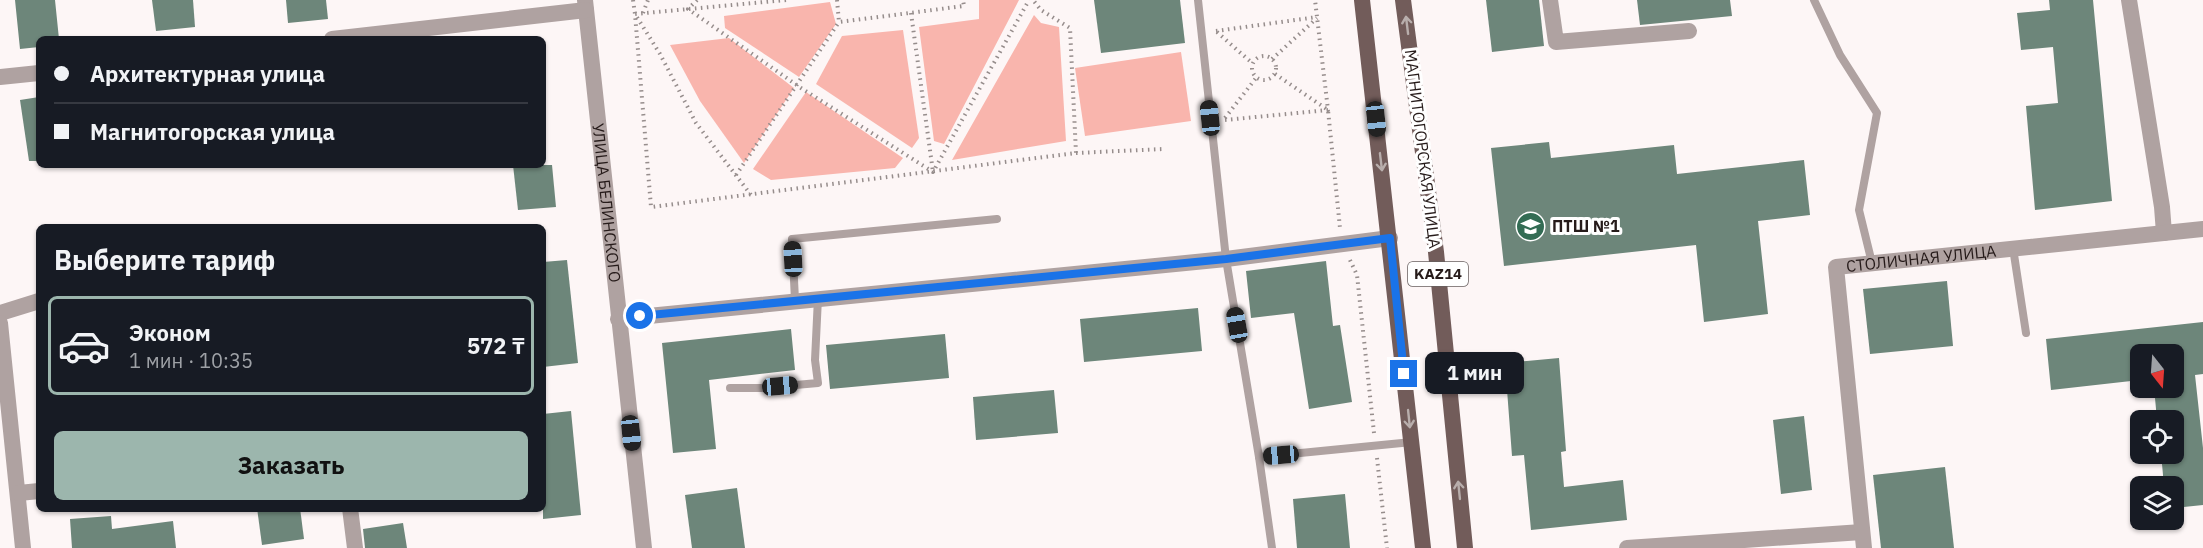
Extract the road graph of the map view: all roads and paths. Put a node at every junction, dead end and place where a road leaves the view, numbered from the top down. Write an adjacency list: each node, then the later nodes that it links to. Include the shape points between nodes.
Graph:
1 (633, 0): 19 (path)
2 (648, 0): 17 (path)
3 (697, 0): 16 (path)
4 (786, 0): 16 (path)
5 (837, 0): 21 (path)
6 (963, 0): 18 (path, via 964,6)
7 (1031, 0): 37 (path, via 1070,28); 38 (path)
8 (1198, 0): 47 (lane)
9 (1315, 0): 20 (path)
10 (1362, 0): 44 (main road, KAZ14, one-way to 44)
11 (1403, 0): 71 (main road, МАГНИТОГОРСКАЯ УЛИЦА / KAZ14, one-way to 11, via 1436,252)
12 (1550, 0): 23 (street, via 1556,42)
13 (1814, 0): 48 (lane, via 1840,55 1877,113 1859,210)
14 (2129, 0): 43 (street)
15 (586, 5): 24 (street); 53 (street, УЛИЦА БЕЛИНСКОГО)
16 (688, 9): 17 (path); 32 (path)
17 (643, 13): 19 (path)
18 (911, 13): 21 (path); 38 (path)
19 (635, 14): 39 (path, via 696,123); 40 (path, via 651,207)
20 (1317, 17): 22 (path); 26 (path); 34 (path)
21 (839, 22): 32 (path)
22 (1216, 31): 25 (path); 27 (path)
23 (1689, 31)
24 (354, 36)
25 (1217, 42)
26 (1272, 59): 27 (path, via 1261,56); 29 (path)
27 (1252, 63): 31 (path)
28 (36, 73): 30 (street)
29 (1275, 74): 31 (path, via 1266,81); 34 (path)
30 (0, 77)
31 (1256, 78): 35 (path)
32 (797, 85): 38 (path); 39 (path)
33 (1222, 109): 35 (path)
34 (1328, 110): 35 (path); 45 (path)
35 (1223, 120)
36 (1163, 149): 37 (path)
37 (1077, 153): 38 (path)
38 (933, 172): 40 (path)
39 (736, 175): 40 (path)
40 (751, 195)
41 (997, 219): 50 (lane, via 792,239)
42 (2203, 229): 43 (street, СТОЛИЧНАЯ УЛИЦА)
43 (2164, 233): 46 (street, СТОЛИЧНАЯ УЛИЦА)
44 (1390, 238): 45 (street); 58 (main road, KAZ14, one-way to 58)
45 (1342, 244): 47 (street); 57 (path, via 1357,275)
46 (2013, 248): 48 (street, СТОЛИЧНАЯ УЛИЦА); 55 (lane)
47 (1226, 259): 49 (street); 60 (lane)
48 (1872, 263): 64 (street, СТОЛИЧНАЯ УЛИЦА, via 1836,267)
49 (818, 298): 50 (street); 56 (lane, via 818,382)
50 (795, 300): 53 (street)
51 (36, 303): 52 (street)
52 (0, 313)
53 (618, 318): 67 (street, УЛИЦА БЕЛИНСКОГО)
54 (0, 323): 62 (street)
55 (2025, 333)
56 (730, 388)
57 (1375, 441)
58 (1412, 442): 60 (lane); 70 (main road, KAZ14)
59 (1376, 453): 69 (path)
60 (1259, 457): 68 (lane)
61 (36, 490): 62 (street)
62 (19, 493): 65 (street)
63 (350, 512): 66 (street)
64 (1863, 540): 72 (street, СТОЛИЧНАЯ УЛИЦА)
65 (23, 548)
66 (355, 548)
67 (644, 548)
68 (1272, 548)
69 (1387, 548)
70 (1423, 548)
71 (1465, 548)
72 (1627, 548)

